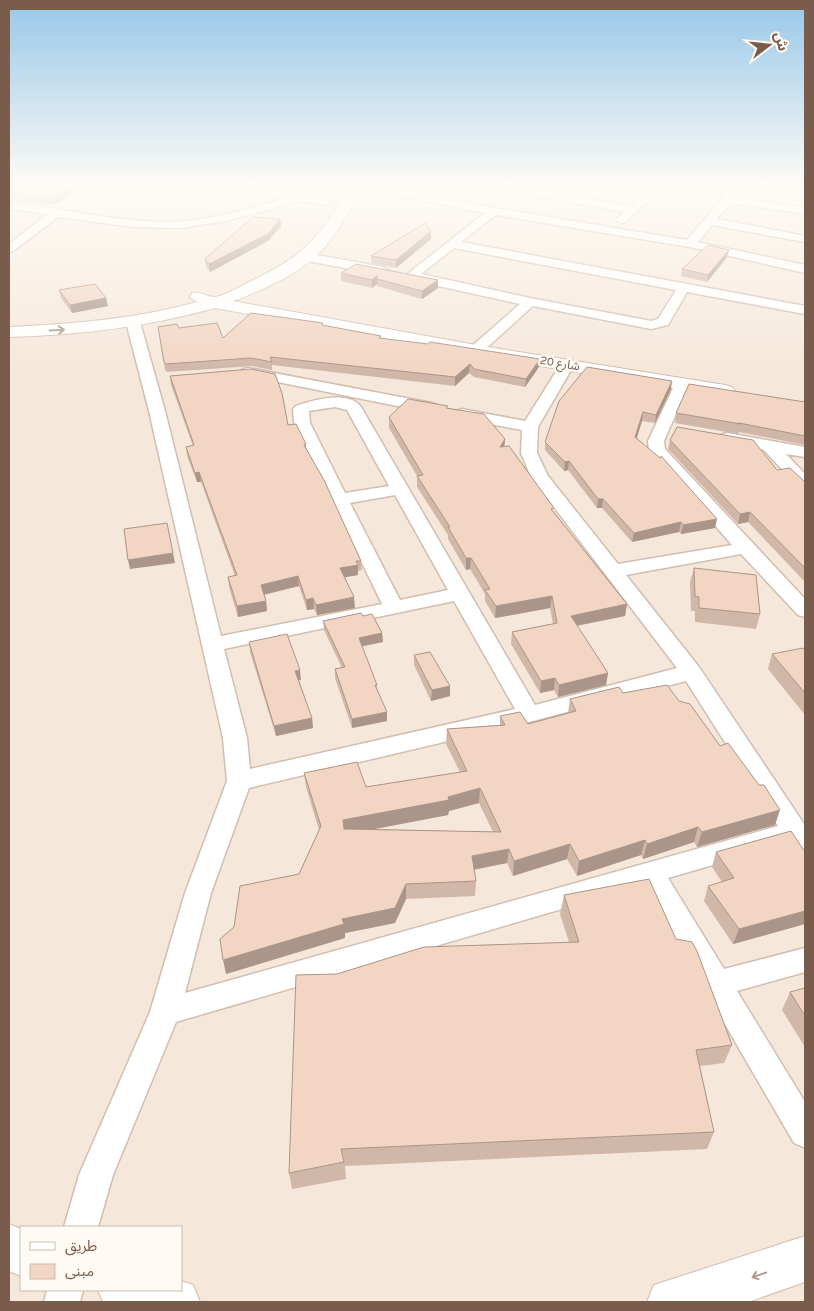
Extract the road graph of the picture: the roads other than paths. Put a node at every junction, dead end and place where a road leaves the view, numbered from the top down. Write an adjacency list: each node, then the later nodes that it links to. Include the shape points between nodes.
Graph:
1 (292, 248): 11 (street, via 283,257)
2 (314, 248): 6 (street)
3 (444, 248): 8 (street)
4 (474, 248): 10 (street)
5 (709, 248): 7 (street)
6 (306, 257): 8 (street); 9 (street)
7 (805, 269)
8 (401, 274): 12 (street)
9 (261, 284): 11 (street); 14 (street)
10 (684, 287): 12 (street, via 663,322 651,325); 13 (street)
11 (206, 300): 14 (street, شارع 20); 15 (street); 16 (street)
12 (530, 302): 18 (street)
13 (805, 310)
14 (263, 312): 18 (street, شارع 20)
15 (9, 321)
16 (133, 322): 17 (street, one-way to 16); 37 (street, via 158,380)
17 (9, 332)
18 (476, 350): 19 (street, شارع 20)
19 (567, 365): 21 (street, شارع 20); 23 (street)
20 (232, 373): 23 (street, via 262,374)
21 (682, 384): 22 (street, شارع 20); 24 (street)
22 (739, 394)
23 (530, 427): 33 (street, via 529,453 540,477)
24 (662, 427): 25 (street); 32 (street, via 656,441 658,450)
25 (682, 430)
26 (711, 436): 27 (street)
27 (770, 446): 28 (street); 29 (street)
28 (805, 452)
29 (805, 484)
30 (400, 489): 31 (street); 31 (street, via 353,407 339,402 301,409 302,423); 34 (street)
31 (340, 499): 35 (street)
32 (745, 548): 33 (street); 36 (street)
33 (613, 571): 38 (street)
34 (460, 594): 35 (street); 39 (street)
35 (394, 608): 37 (street)
36 (805, 611)
37 (212, 645): 40 (street, via 235,738)
38 (692, 672): 39 (street); 41 (street)
39 (529, 714): 40 (street)
40 (239, 781): 45 (street, via 198,893)
41 (800, 839): 42 (street)
42 (651, 873): 44 (street); 45 (street)
43 (805, 960): 44 (street)
44 (718, 984): 46 (street)
45 (165, 1012): 47 (street, via 96,1175)
46 (805, 1132)
47 (81, 1226)
48 (805, 1259): 51 (street, one-way to 51)
49 (126, 1291): 50 (street)
50 (176, 1302)
51 (671, 1302)

